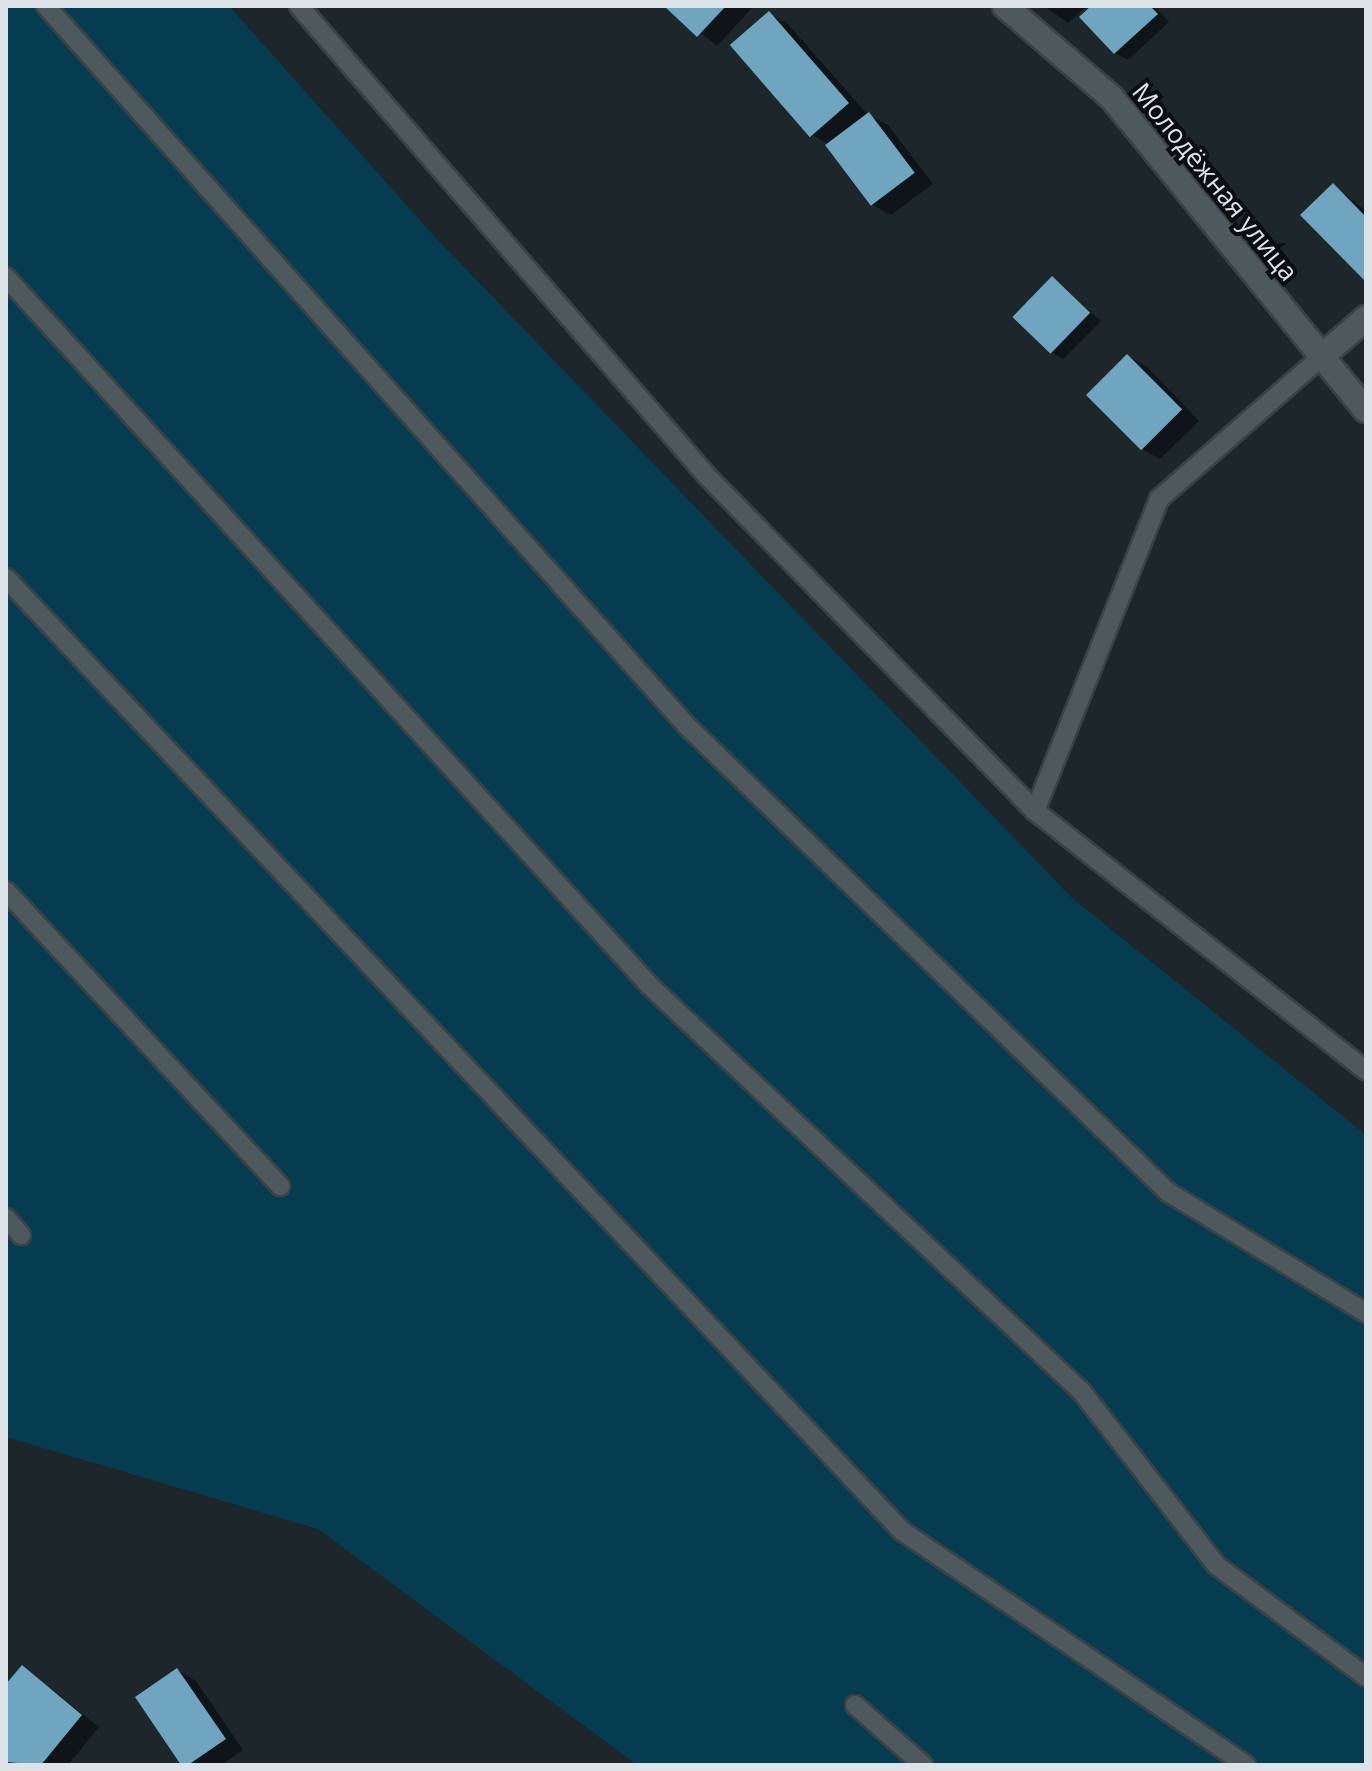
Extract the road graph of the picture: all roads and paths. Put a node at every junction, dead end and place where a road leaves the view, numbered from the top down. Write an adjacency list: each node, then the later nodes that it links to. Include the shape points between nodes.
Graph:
1 (46, 6): 15 (lane, via 685,724 1168,1192)
2 (299, 6): 9 (lane, via 707,476)
3 (1005, 6): 6 (street, Молодёжная улица, via 1112,98)
4 (6, 277): 16 (lane, via 650,986 1082,1392 1216,1565)
5 (1366, 318): 6 (street)
6 (1321, 357): 7 (street, Молодёжная улица); 9 (lane, via 1159,499)
7 (1366, 410)
8 (6, 578): 19 (lane, via 902,1531)
9 (1035, 811): 11 (lane)
10 (6, 891): 12 (lane)
11 (1366, 1071)
12 (280, 1186)
13 (6, 1218): 14 (lane)
14 (21, 1235)
15 (1366, 1313)
16 (1366, 1677)
17 (855, 1705): 18 (lane)
18 (923, 1765)
19 (1246, 1765)

